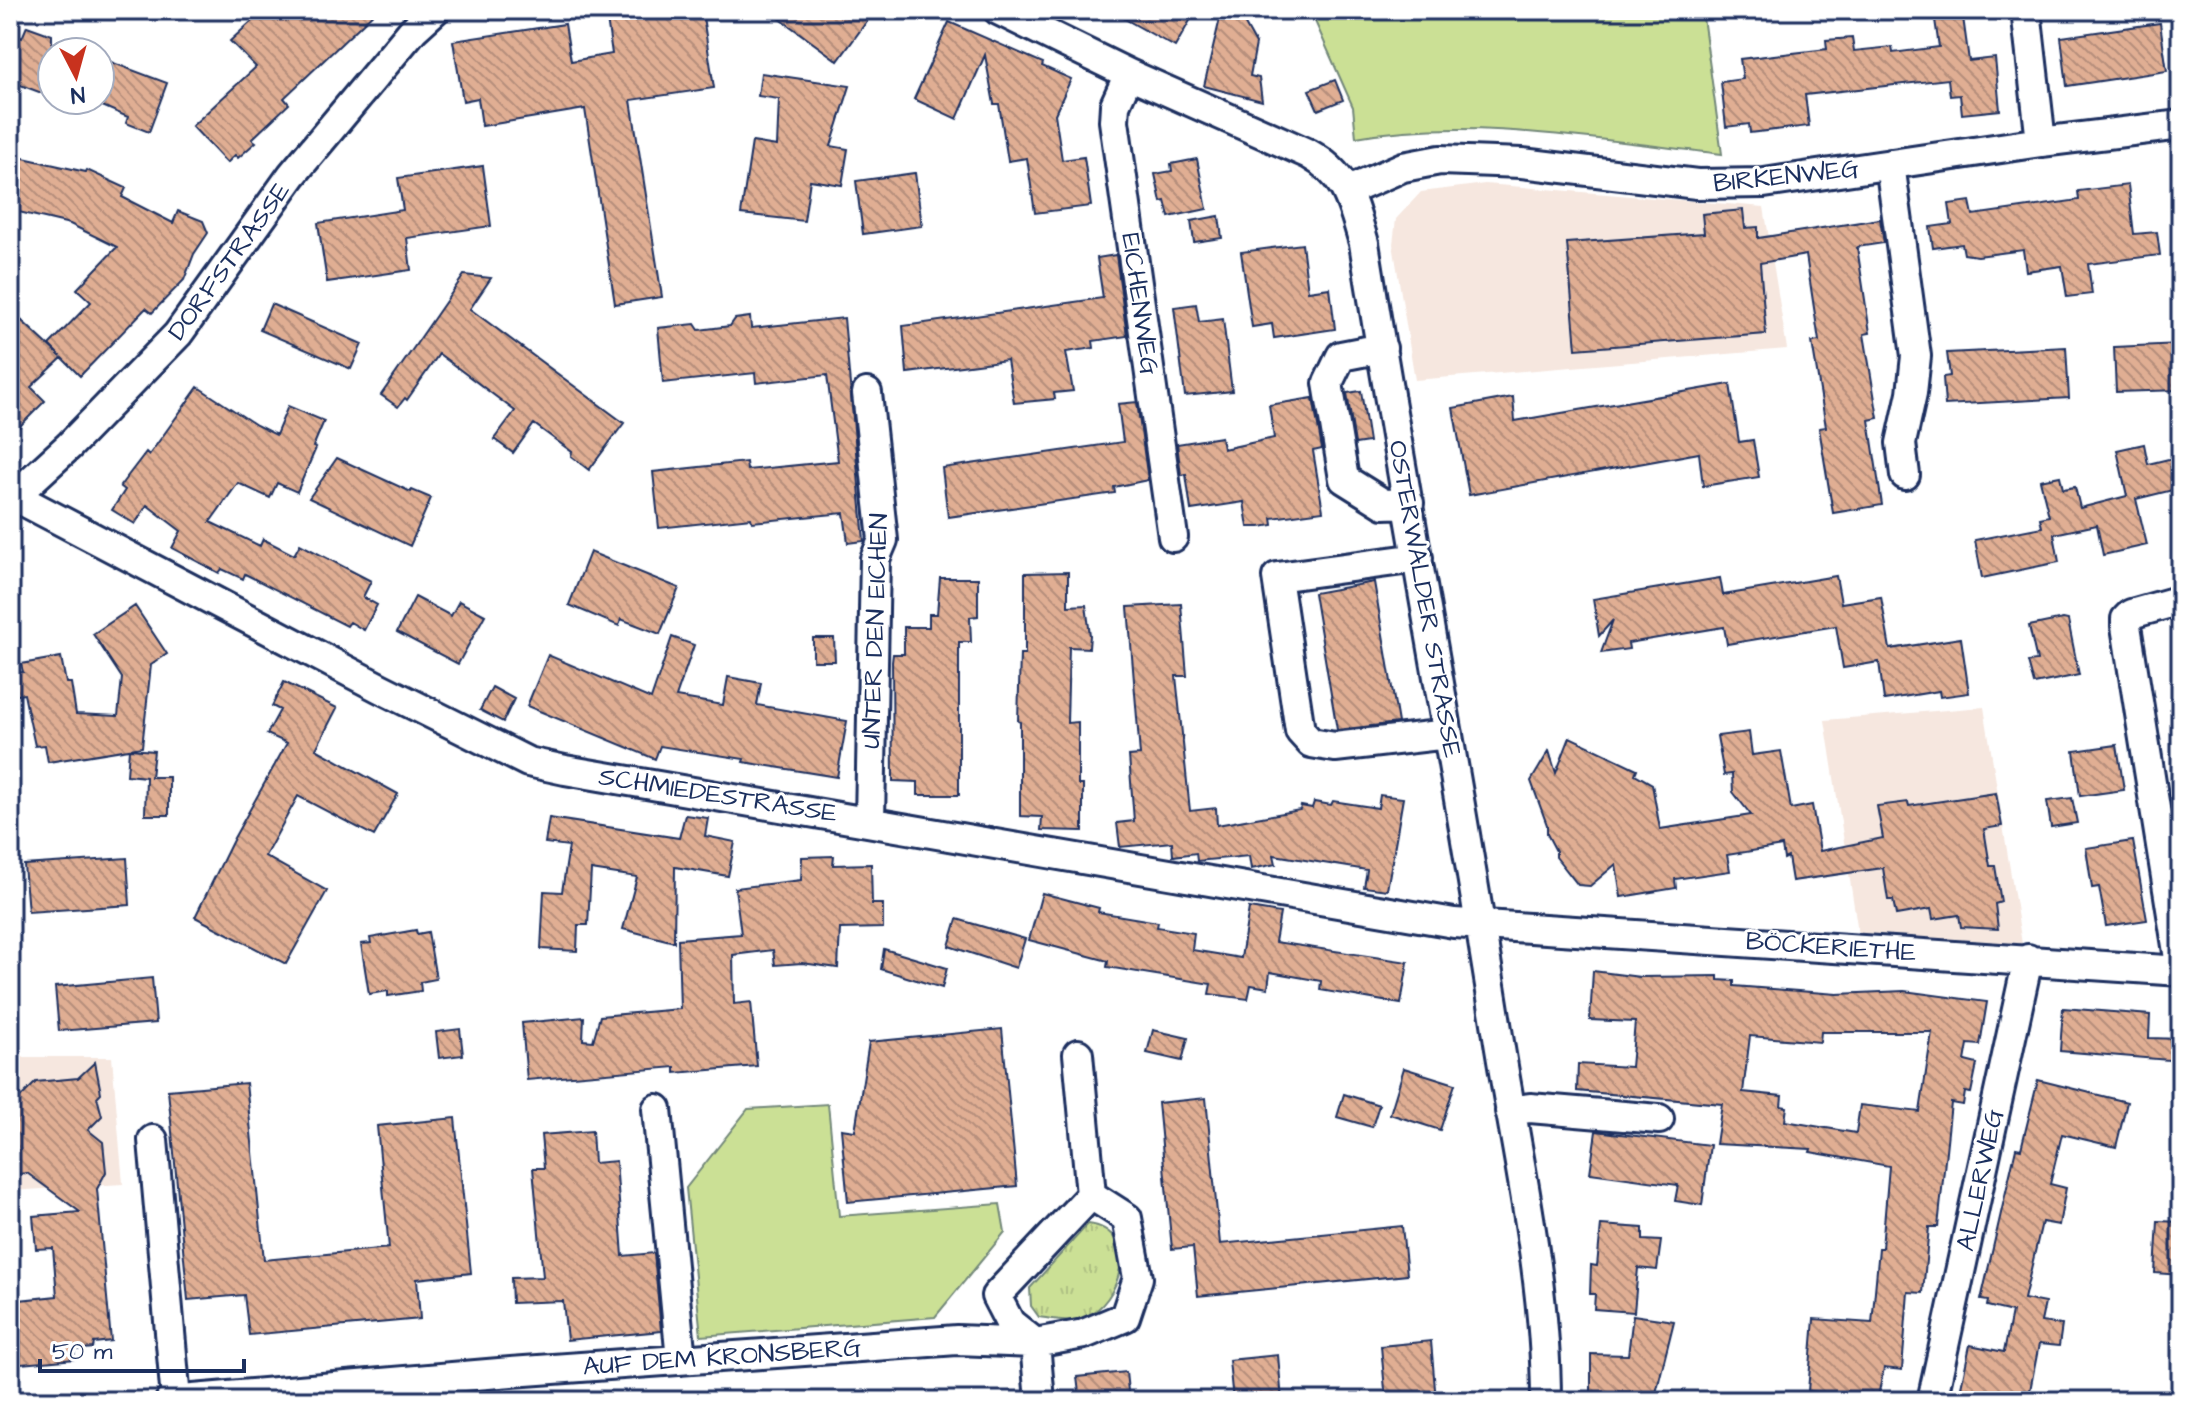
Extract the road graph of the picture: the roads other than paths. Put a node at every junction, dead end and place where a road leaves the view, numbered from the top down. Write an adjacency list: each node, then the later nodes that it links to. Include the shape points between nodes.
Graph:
1 (435, 10): 4 (street, DORFSTRASSE)
2 (998, 10): 5 (street, OSTERWALDER STRASSE)
3 (2026, 10): 7 (street)
4 (408, 20): 13 (street, DORFSTRASSE, via 178,334 69,446)
5 (1129, 74): 9 (street, OSTERWALDER STRASSE, via 1309,154 1333,171); 15 (street, EICHENWEG, via 1114,121)
6 (2181, 125): 7 (street, BIRKENWEG)
7 (2041, 142): 8 (street, BIRKENWEG)
8 (1890, 164): 9 (street, BIRKENWEG, via 1764,183 1697,184 1522,163 1440,160 1403,167); 12 (street, via 1916,356 1901,443)
9 (1348, 191): 10 (street, OSTERWALDER STRASSE, via 1364,243)
10 (1382, 348): 14 (street, OSTERWALDER STRASSE); 14 (street, via 1341,356 1328,383 1339,452 1344,479 1384,504)
11 (867, 393): 19 (street, UNTER DEN EICHEN, via 883,540 875,559)
12 (1905, 475)
13 (11, 497): 19 (street, SCHMIEDESTRASSE, via 528,762)
14 (1409, 503): 16 (street, OSTERWALDER STRASSE)
15 (1173, 537)
16 (1418, 558): 18 (street, OSTERWALDER STRASSE); 18 (street, via 1277,577 1300,731 1311,743 1335,747)
17 (2181, 600): 22 (street, via 2131,614 2126,626)
18 (1448, 734): 20 (street, OSTERWALDER STRASSE)
19 (870, 821): 20 (street, SCHMIEDESTRASSE)
20 (1480, 924): 21 (street, BÖCKERIETHE); 25 (street, OSTERWALDER STRASSE)
21 (2028, 959): 22 (street, BÖCKERIETHE); 34 (street, ALLERWEG)
22 (2181, 971)
23 (1078, 1054): 28 (street)
24 (657, 1109): 30 (street)
25 (1510, 1111): 26 (street, via 1530,1108); 33 (street, OSTERWALDER STRASSE, via 1538,1279)
26 (1659, 1119)
27 (153, 1140): 31 (street)
28 (1091, 1195): 29 (street, via 996,1296 1010,1323); 29 (street, AUF DEM KRONSBERG, via 1127,1218 1138,1278 1125,1317 1084,1334)
29 (1035, 1343): 30 (street, AUF DEM KRONSBERG, via 957,1340); 32 (street)
30 (681, 1360): 31 (street, AUF DEM KRONSBERG)
31 (173, 1401)
32 (1040, 1401)
33 (1546, 1401)
34 (1932, 1401)

